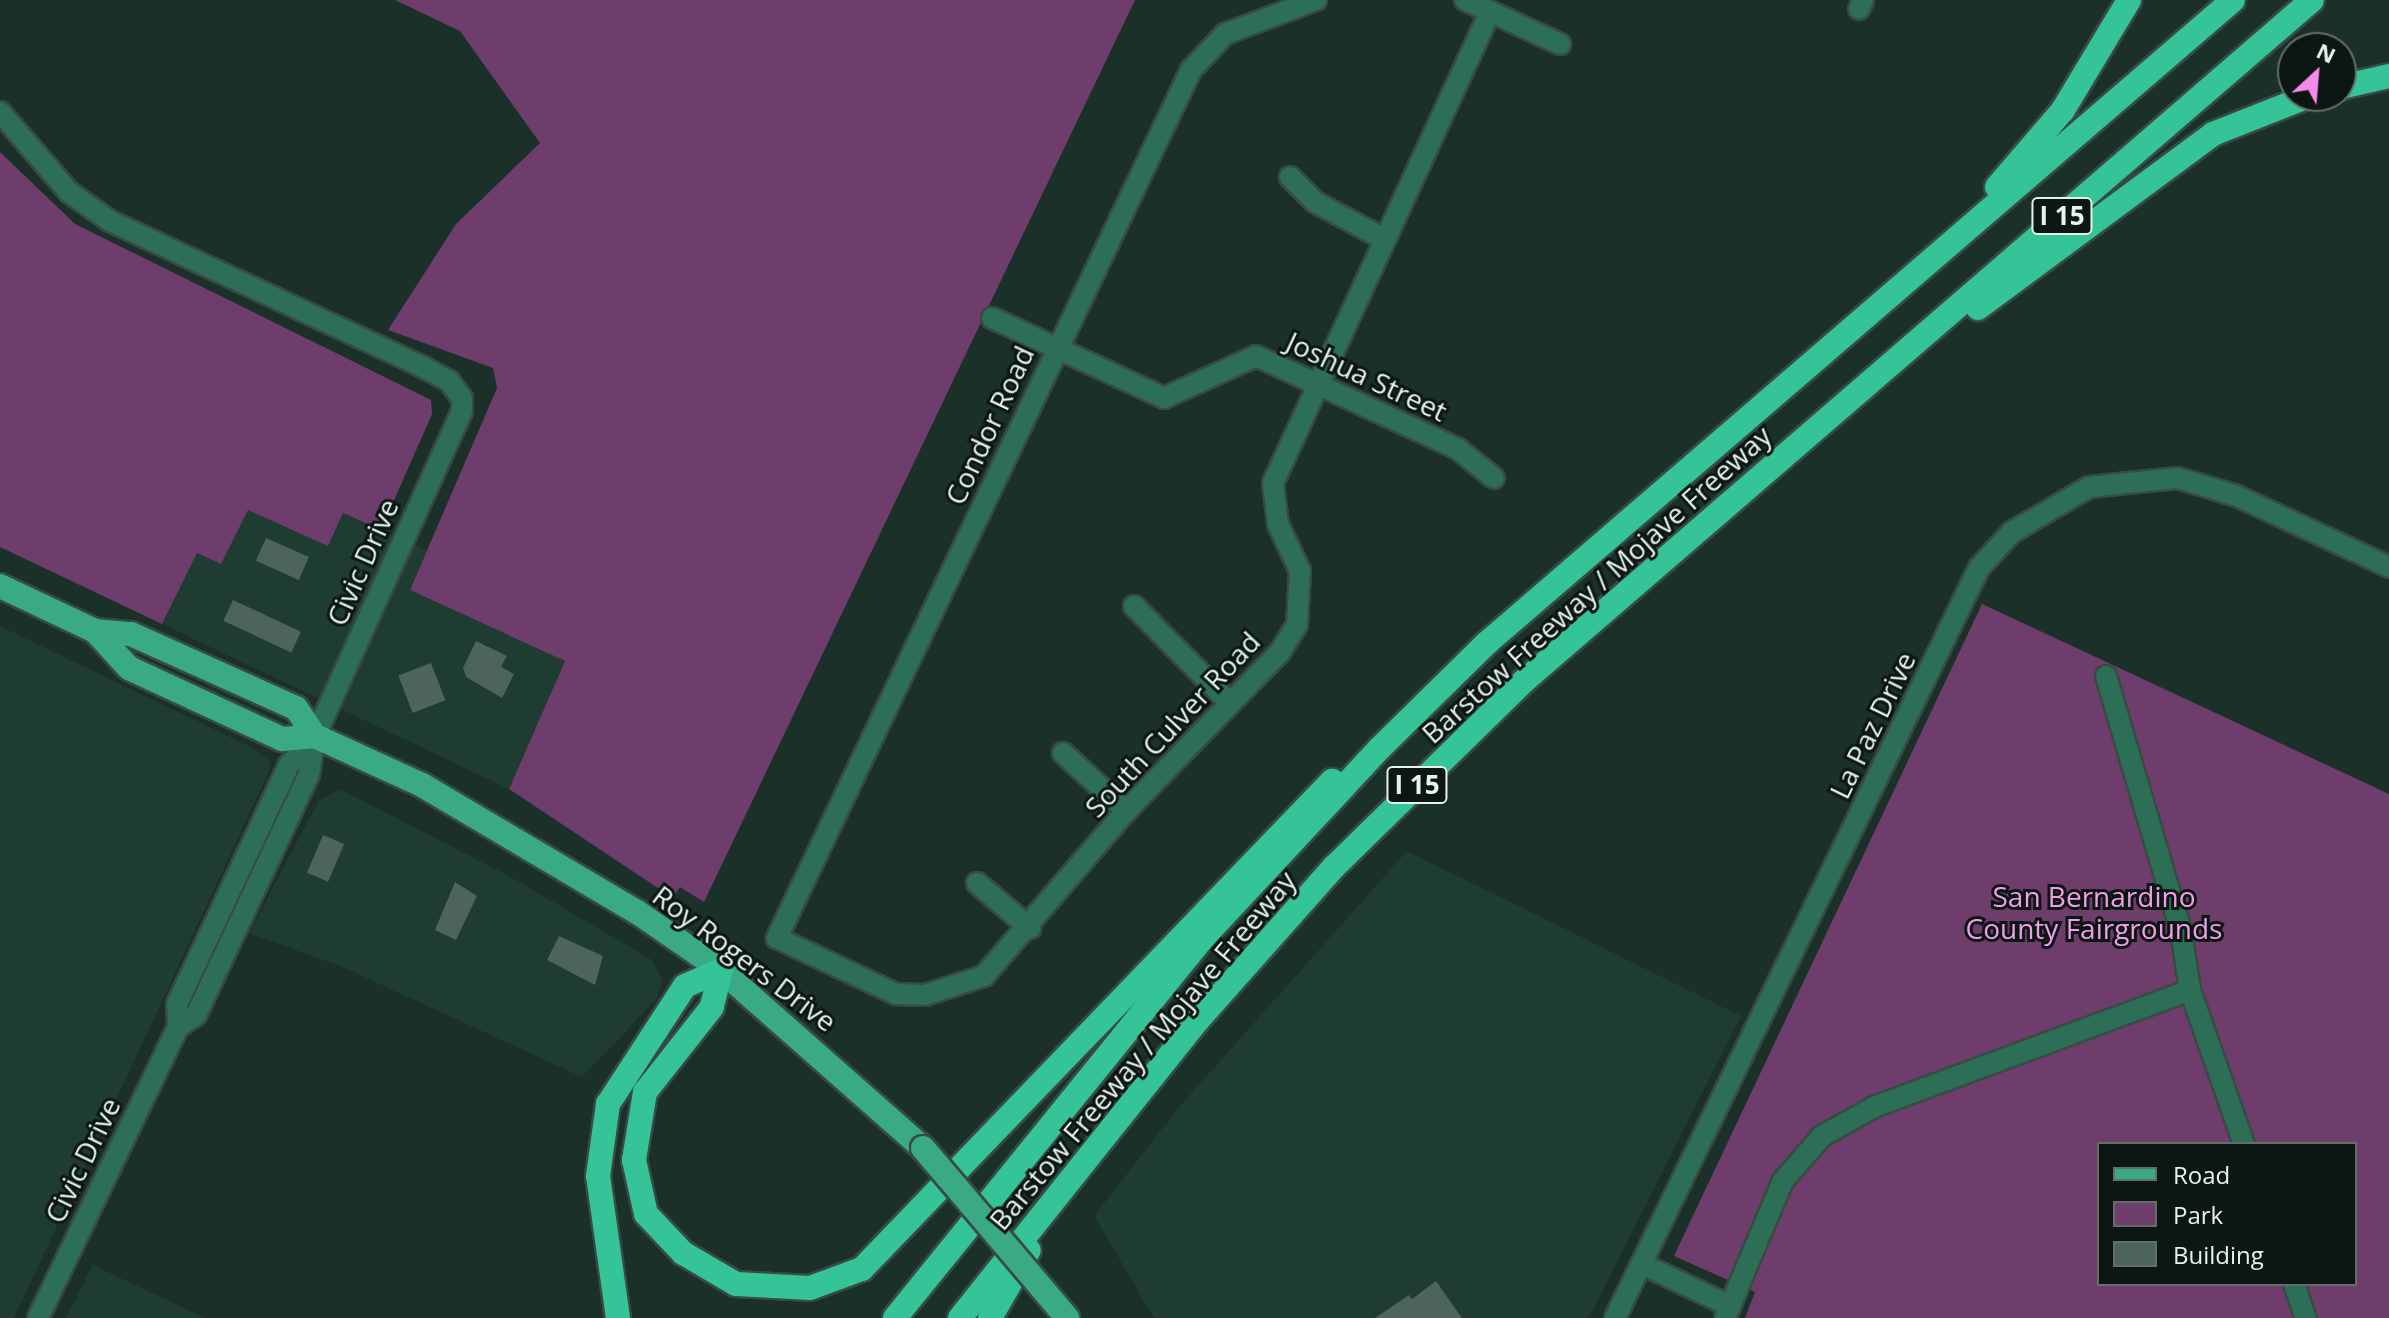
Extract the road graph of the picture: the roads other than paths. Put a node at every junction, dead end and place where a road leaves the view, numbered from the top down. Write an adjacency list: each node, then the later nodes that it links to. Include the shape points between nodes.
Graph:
1 (1316, 0): 16 (street, Condor Road, via 1243,25 1208,47)
2 (1465, 0): 6 (street)
3 (2129, 0): 14 (highway, via 2063,110)
4 (2233, 0): 14 (highway, Barstow Freeway / Mojave Freeway / I 15)
5 (2312, 0): 18 (highway, Barstow Freeway / Mojave Freeway / I 15)
6 (1490, 12): 7 (street); 13 (street, South Culver Road)
7 (1560, 44)
8 (2389, 76): 9 (highway)
9 (2357, 83)
10 (2277, 109): 18 (highway, via 2213,134)
11 (0, 112): 26 (street, Civic Drive, via 69,192 110,221 449,381 462,398 462,411)
12 (1290, 177): 13 (street, via 1315,202)
13 (1384, 239): 17 (street, South Culver Road)
14 (1943, 249): 27 (highway, Barstow Freeway / Mojave Freeway / I 15, via 1488,642)
15 (992, 318): 16 (street, Joshua Street)
16 (1056, 350): 17 (street, Joshua Street, via 1164,398 1256,356); 32 (street, Condor Road)
17 (1316, 381): 19 (street, Joshua Street, via 1458,449); 25 (street, South Culver Road, via 1273,483 1278,524 1300,571 1297,625 1280,652)
18 (1812, 431): 36 (highway, Barstow Freeway / Mojave Freeway / I 15, via 1524,681 1334,867 1198,1020)
19 (1494, 478)
20 (2389, 567): 37 (street, La Paz Drive, via 2237,496 2178,478 2089,487 2012,532 1979,568)
21 (0, 586): 23 (main road, Roy Rogers Drive)
22 (1134, 606): 25 (street)
23 (95, 631): 26 (main road, Roy Rogers Drive, via 131,634 296,708); 26 (main road, Roy Rogers Drive, via 129,668 282,739)
24 (2106, 676): 34 (street, via 2181,931)
25 (1229, 702): 29 (street, South Culver Road)
26 (315, 736): 33 (main road, Roy Rogers Drive, via 422,785 637,912); 40 (street, Civic Drive, via 289,765 177,1004 178,1027)
27 (1380, 748): 33 (highway, via 1319,790 862,1269 810,1288 736,1284 683,1253 646,1214 634,1160 645,1092 712,1007); 42 (highway, Barstow Freeway / Mojave Freeway / I 15, via 1200,941)
28 (1063, 753): 29 (street)
29 (1126, 811): 31 (street, South Culver Road)
30 (977, 883): 31 (street)
31 (1030, 928): 32 (street, South Culver Road, via 984,976 925,995 896,994)
32 (777, 938)
33 (721, 970): 41 (highway, via 685,986 608,1104 598,1176); 45 (main road, Roy Rogers Drive, bridge, via 923,1148)
34 (2190, 990): 35 (street); 39 (street, via 1874,1107 1822,1136 1783,1181)
35 (2243, 1142)
36 (1067, 1183): 43 (highway, Barstow Freeway / Mojave Freeway / I 15); 44 (highway)
37 (1642, 1264): 39 (street); 46 (street, La Paz Drive)
38 (2295, 1286): 47 (street)
39 (1727, 1312)
40 (38, 1318)
41 (618, 1318)
42 (895, 1318)
43 (960, 1318)
44 (990, 1318)
45 (1068, 1318)
46 (1615, 1318)
47 (2306, 1318)

